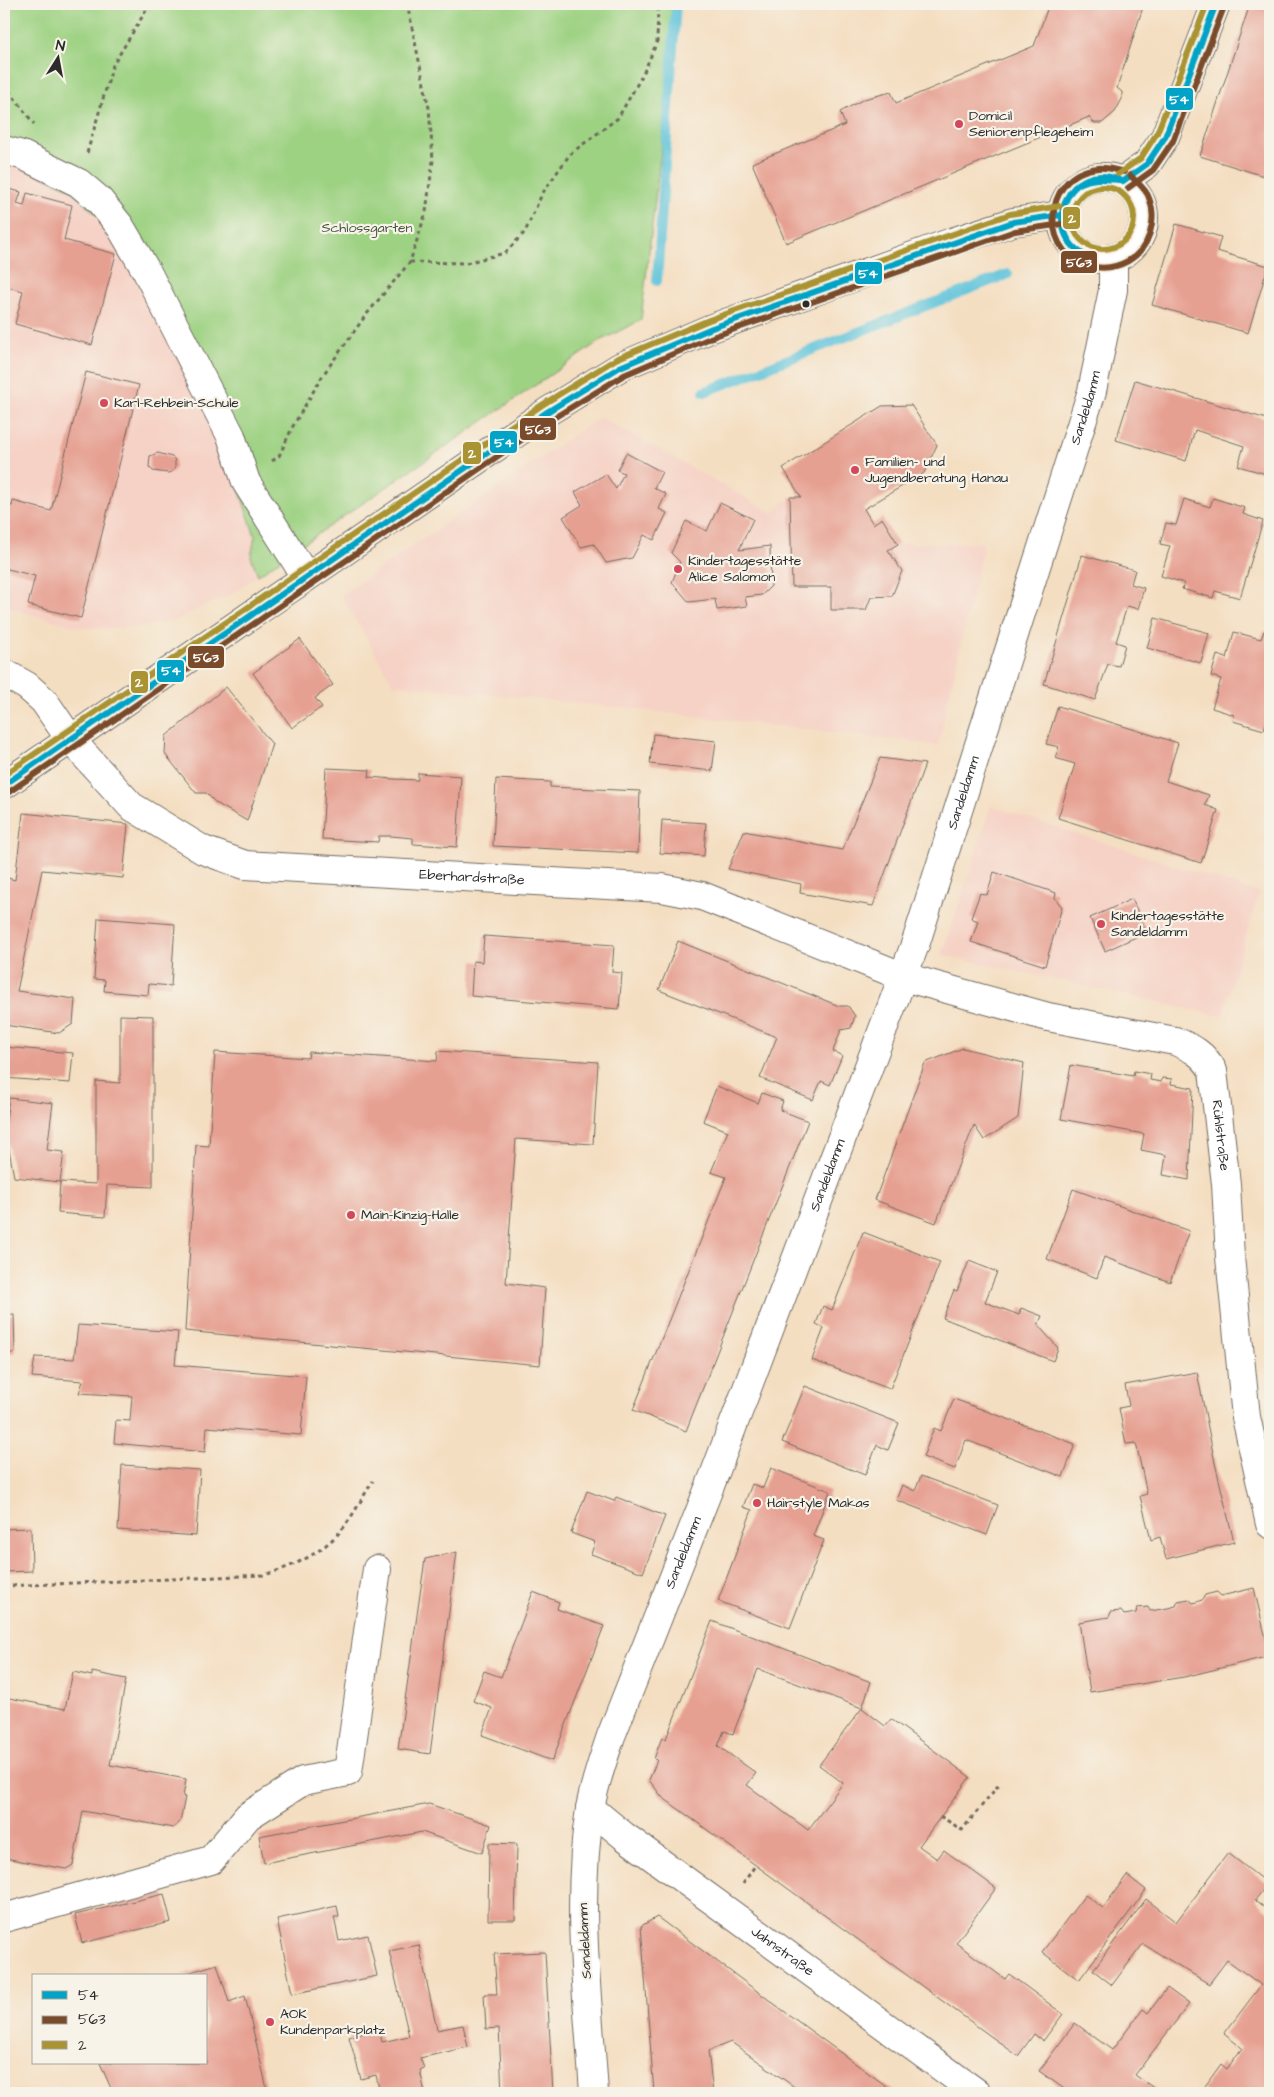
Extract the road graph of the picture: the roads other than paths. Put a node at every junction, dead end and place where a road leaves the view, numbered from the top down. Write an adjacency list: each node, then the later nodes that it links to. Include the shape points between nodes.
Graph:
1 (1216, 4): 3 (street, via 1165,137 1147,164)
2 (4, 150): 6 (street, via 22,155 79,183 99,200 120,226 231,436 246,482)
3 (1123, 181): 4 (street, via 1109,176 1094,176 1081,182 1070,192); 5 (street, via 1142,202 1144,216 1136,243)
4 (1061, 215): 5 (street, via 1062,228 1076,250 1100,259); 6 (street, via 1013,222 952,242 712,328 620,367 546,412)
5 (1113, 258): 10 (street, Sandeldamm, via 1113,290 1092,391)
6 (306, 577): 8 (street)
7 (4, 673): 8 (street, Eberhardstraße, via 27,686 44,701)
8 (70, 738): 9 (street); 10 (street, Eberhardstraße, via 132,806 203,850 245,866 662,888 702,896)
9 (4, 785)
10 (904, 977): 11 (street, Rühlstraße, via 1048,1017 1175,1041 1194,1049 1206,1059 1213,1071 1226,1184 1246,1417); 13 (street, Sandeldamm, via 611,1736)
11 (1270, 1524)
12 (377, 1568): 14 (street, via 348,1772 303,1781 248,1816 211,1860)
13 (590, 1808): 15 (street, Sandeldamm, via 583,1895); 16 (street, Jahnstraße)
14 (4, 1918)
15 (594, 2093)
16 (977, 2093)

